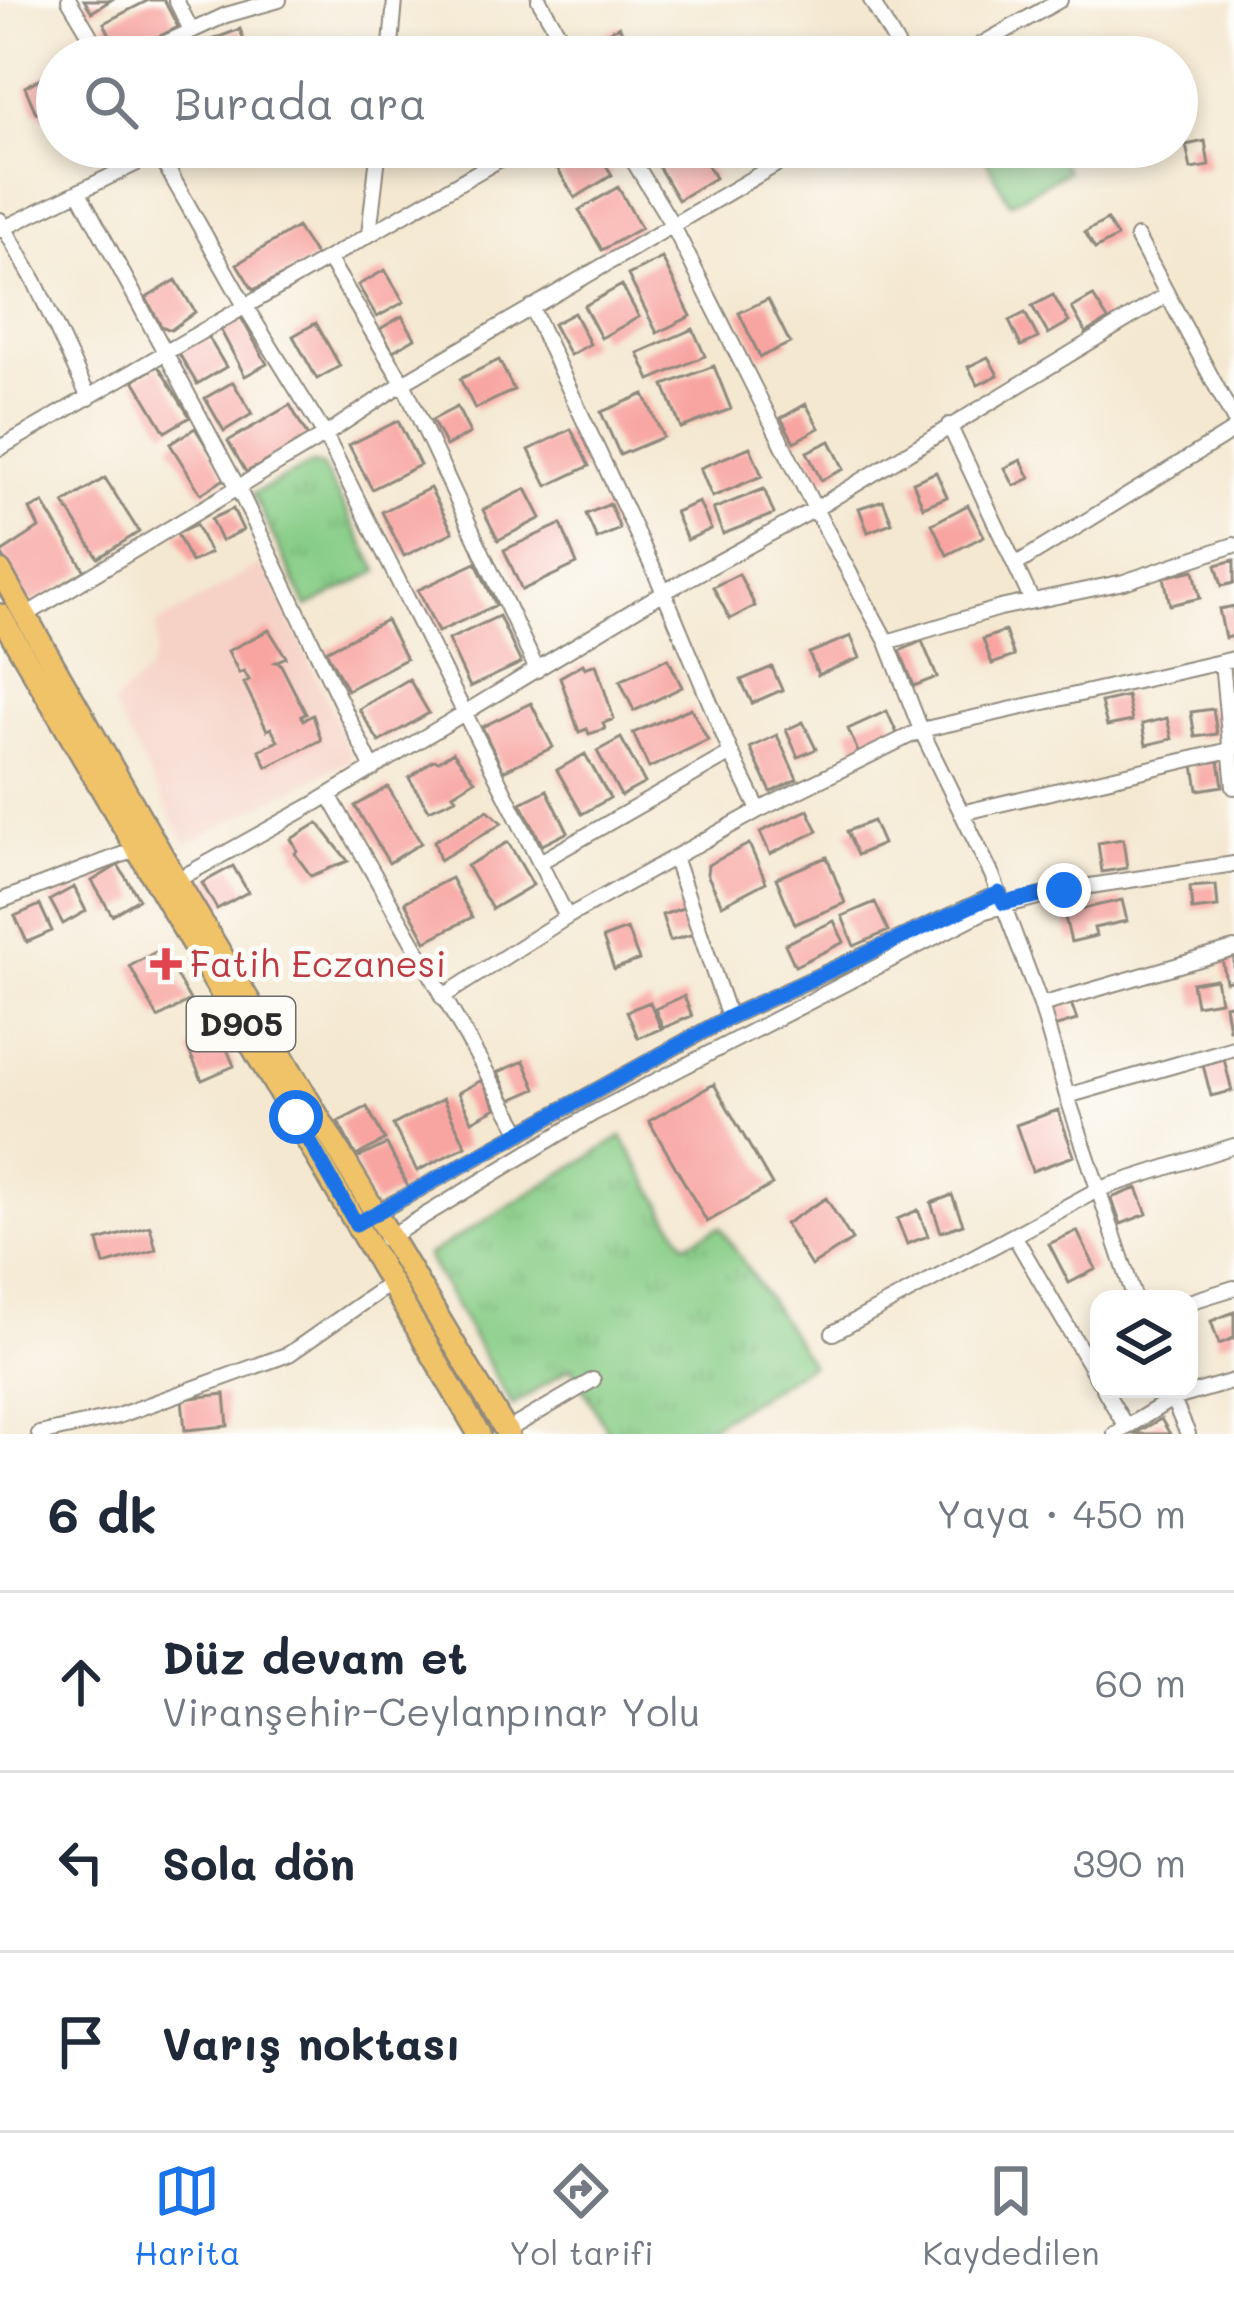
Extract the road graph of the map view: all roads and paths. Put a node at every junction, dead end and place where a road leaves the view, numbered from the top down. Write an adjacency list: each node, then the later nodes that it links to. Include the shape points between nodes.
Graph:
1 (70, 0): 9 (street)
2 (176, 0): 8 (street)
3 (279, 0): 8 (street)
4 (395, 0): 11 (street)
5 (539, 0): 12 (street)
6 (871, 0): 13 (street)
7 (1060, 0): 14 (street)
8 (191, 30): 10 (street)
9 (91, 36)
10 (178, 36)
11 (392, 36)
12 (560, 36)
13 (892, 36)
14 (996, 36)
15 (127, 168): 21 (street)
16 (171, 168): 28 (street)
17 (377, 168): 24 (street)
18 (484, 168): 24 (street)
19 (638, 168): 23 (street)
20 (771, 168): 23 (street)
21 (80, 194): 22 (street); 30 (street)
22 (1, 226): 32 (street)
23 (673, 226): 29 (street); 39 (street)
24 (369, 234): 26 (street)
25 (1137, 237): 27 (street)
26 (329, 260): 28 (street); 31 (street)
27 (1167, 295): 33 (street); 34 (street)
28 (245, 306): 30 (street); 36 (street)
29 (531, 307): 31 (street); 43 (street)
30 (164, 352): 32 (street); 38 (street)
31 (403, 383): 36 (street); 50 (street)
32 (89, 398): 37 (street)
33 (1234, 420)
34 (950, 425): 39 (street); 41 (street)
35 (1234, 430): 41 (street)
36 (325, 435): 38 (street); 51 (street)
37 (0, 448)
38 (238, 488): 46 (street); 55 (street)
39 (814, 509): 43 (street); 48 (street)
40 (1234, 545): 44 (street)
41 (1015, 565): 44 (street)
42 (0, 571): 46 (main road, D905)
43 (664, 592): 50 (street); 54 (street)
44 (1032, 602): 48 (street)
45 (0, 615): 47 (main road, D905)
46 (26, 615): 64 (main road, D905)
47 (7, 642): 60 (main road, D905)
48 (887, 642): 52 (street)
49 (1228, 660): 52 (street); 53 (street)
50 (537, 670): 51 (street)
51 (464, 714): 55 (street); 62 (street)
52 (921, 730): 58 (street); 59 (street)
53 (1231, 749): 56 (street); 59 (street)
54 (730, 753): 58 (street); 62 (street)
55 (373, 769): 57 (street)
56 (1234, 787)
57 (329, 795): 64 (street); 69 (street)
58 (759, 810): 61 (street)
59 (961, 813): 65 (street)
60 (137, 849): 66 (street); 77 (main road, D905)
61 (674, 857): 67 (street); 71 (street)
62 (540, 862): 67 (street)
63 (1234, 864): 65 (street)
64 (177, 880): 77 (main road, D905)
65 (1002, 898): 70 (street); 71 (street); 79 (street, via 592,1114)
66 (0, 901)
67 (567, 916): 69 (street)
68 (1234, 949): 70 (street)
69 (442, 997): 74 (street)
70 (1040, 1005): 73 (street)
71 (729, 1017): 74 (street)
72 (1234, 1048): 73 (street)
73 (1066, 1096): 76 (street)
74 (521, 1133): 77 (street)
75 (1234, 1146): 76 (street)
76 (1100, 1189): 78 (street); 82 (street)
77 (365, 1219): 79 (main road, D905)
78 (1015, 1237): 84 (street); 85 (street)
79 (381, 1244): 80 (main road, D905); 93 (main road, D905)
80 (392, 1282): 94 (street, via 289,1354 115,1417); 95 (main road, D905)
81 (1234, 1288): 83 (street)
82 (1132, 1290)
83 (1198, 1299)
84 (833, 1333)
85 (1090, 1366)
86 (593, 1380): 93 (street)
87 (1234, 1381): 88 (street)
88 (1198, 1388)
89 (1108, 1398): 92 (street)
90 (1165, 1398): 92 (street)
91 (1172, 1398): 96 (street)
92 (1121, 1431)
93 (507, 1433)
94 (39, 1434)
95 (479, 1434)
96 (1188, 1434)

